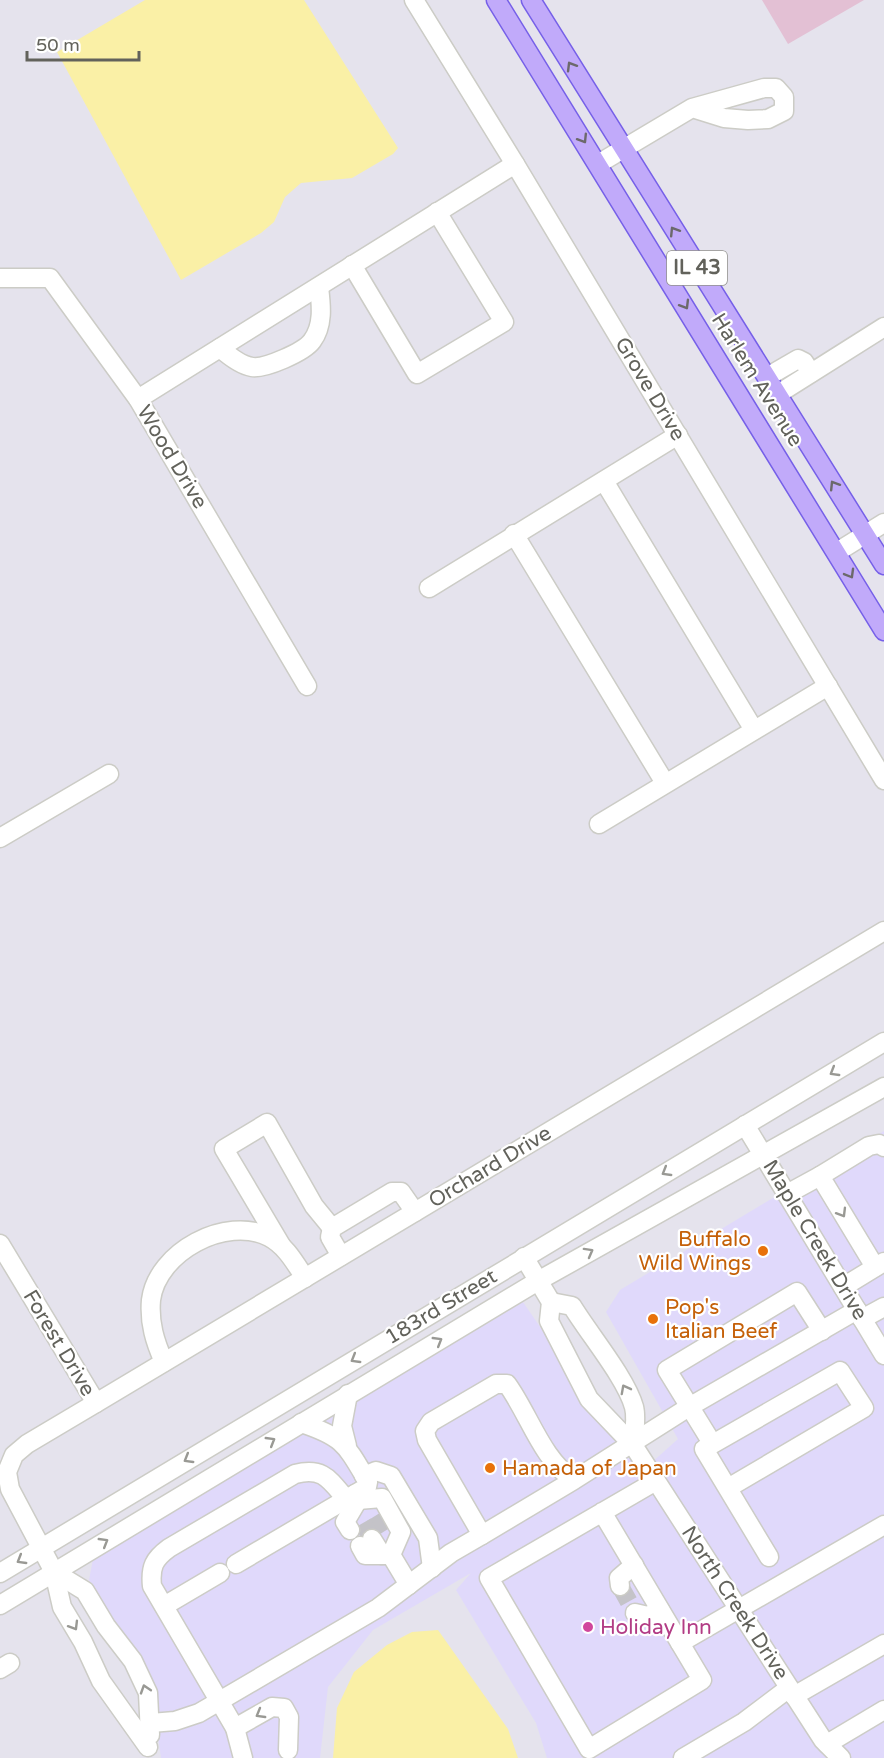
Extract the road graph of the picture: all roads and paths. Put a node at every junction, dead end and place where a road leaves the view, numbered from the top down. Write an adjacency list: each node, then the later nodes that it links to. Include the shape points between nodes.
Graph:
1 (414, 0): 6 (street, Grove Drive)
2 (496, 0): 7 (main road, Harlem Avenue / IL 43, one-way to 7)
3 (531, 0): 5 (main road, Harlem Avenue / IL 43, one-way to 3)
4 (692, 108): 5 (street)
5 (622, 150): 7 (street); 15 (main road, Harlem Avenue / IL 43, one-way to 5)
6 (515, 164): 8 (street); 18 (street, Grove Drive)
7 (598, 164): 23 (main road, Harlem Avenue / IL 43, one-way to 23)
8 (437, 212): 9 (street); 9 (street, via 504,322 417,374)
9 (352, 265): 11 (street)
10 (0, 278): 17 (street, Wood Drive, via 50,278)
11 (319, 286): 13 (street); 13 (street, via 322,313 312,342 281,361 254,368 236,361)
12 (884, 327): 14 (street)
13 (220, 348): 17 (street)
14 (811, 373): 15 (street, via 798,359); 16 (street)
15 (767, 377): 16 (main road, Harlem Avenue / IL 43)
16 (778, 394): 22 (main road, Harlem Avenue / IL 43, one-way to 16)
17 (138, 399): 27 (street, Wood Drive)
18 (678, 435): 19 (street); 28 (street, Grove Drive)
19 (604, 481): 21 (street); 29 (street)
20 (884, 524): 22 (street)
21 (514, 534): 25 (street); 32 (street)
22 (865, 535): 23 (street); 24 (main road, Harlem Avenue / IL 43)
23 (837, 552): 26 (main road, Harlem Avenue / IL 43, one-way to 26)
24 (884, 566)
25 (429, 588)
26 (884, 631)
27 (307, 686)
28 (828, 686): 29 (street); 31 (street, Grove Drive)
29 (754, 730): 32 (street)
30 (109, 774): 34 (street)
31 (884, 780)
32 (665, 783): 33 (street)
33 (600, 824)
34 (0, 838)
35 (884, 931): 44 (street, Orchard Drive)
36 (884, 1042): 38 (street, 183rd Street, one-way to 38)
37 (883, 1089): 40 (street, 183rd Street)
38 (745, 1125): 40 (street, Maple Creek Drive); 50 (street, 183rd Street, one-way to 50)
39 (884, 1147): 41 (street, via 869,1146)
40 (762, 1154): 42 (street, Maple Creek Drive); 53 (street, 183rd Street, one-way to 40)
41 (820, 1176): 42 (street); 51 (street, one-way to 51)
42 (787, 1194): 54 (street, Maple Creek Drive)
43 (361, 1210): 44 (street, via 397,1192 405,1196); 45 (street); 46 (street)
44 (415, 1212): 46 (street, Orchard Drive)
45 (332, 1228): 48 (street, via 314,1206 267,1123 224,1149); 49 (street, via 330,1237)
46 (377, 1234): 49 (street, Orchard Drive)
47 (0, 1244): 62 (street, Forest Drive)
48 (281, 1245): 52 (street); 60 (street, via 267,1236 249,1232 218,1233 196,1242 172,1261 159,1278 151,1299 154,1340)
49 (341, 1256): 52 (street, Orchard Drive)
50 (524, 1257): 53 (street, North Creek Drive); 76 (street, 183rd Street, one-way to 76)
51 (879, 1265): 54 (street)
52 (306, 1278): 60 (street, Orchard Drive)
53 (538, 1281): 55 (street, North Creek Drive); 61 (street, 183rd Street, one-way to 53)
54 (843, 1287): 57 (street, Maple Creek Drive)
55 (551, 1302): 66 (street, North Creek Drive, via 549,1321 589,1399); 66 (street, one-way to 55, via 635,1408 613,1366 572,1306)
56 (884, 1307): 57 (street)
57 (860, 1315): 58 (street); 59 (street, Maple Creek Drive)
58 (822, 1331): 63 (street); 63 (street, via 797,1292 667,1370)
59 (883, 1350)
60 (165, 1362): 62 (street, Orchard Drive)
61 (348, 1395): 64 (street, 183rd Street); 67 (street, via 342,1426)
62 (96, 1403): 76 (street, Forest Drive, via 27,1444 14,1455 7,1472 10,1489)
63 (689, 1407): 65 (street); 66 (street)
64 (301, 1423): 67 (street, via 332,1433); 81 (street, 183rd Street, one-way to 64)
65 (712, 1443): 71 (street, via 704,1449); 71 (street, via 840,1371 864,1408)
66 (633, 1445): 69 (street); 70 (street, North Creek Drive)
67 (347, 1446): 68 (street)
68 (364, 1476): 73 (street, via 368,1482); 80 (street, via 376,1471 391,1476 428,1538)
69 (574, 1480): 75 (street); 75 (street, via 553,1459 507,1384 496,1384 431,1422 425,1431 427,1440)
70 (656, 1480): 72 (street); 87 (street, North Creek Drive)
71 (728, 1488): 78 (street)
72 (602, 1512): 79 (street); 90 (street, via 489,1578 589,1749 702,1680)
73 (362, 1517): 77 (street); 77 (street, via 365,1555); 77 (street, via 382,1498 401,1532); 86 (street, via 228,1569); 86 (street, via 327,1477 311,1470 295,1474 156,1557 151,1578)
74 (884, 1525): 87 (street)
75 (482, 1535): 80 (street)
76 (41, 1548): 81 (street, Forest Drive); 82 (street, 183rd Street, one-way to 82)
77 (389, 1553): 83 (street)
78 (769, 1557)
79 (634, 1565): 84 (street, via 619,1578); 88 (street)
80 (432, 1568): 83 (street)
81 (54, 1572): 85 (street, 183rd Street); 95 (street, one-way to 81, via 148,1693 133,1660 85,1591); 99 (street, one-way to 99, via 62,1607 101,1681)
82 (0, 1573)
83 (409, 1585): 93 (street, via 378,1608)
84 (620, 1586)
85 (0, 1605)
86 (164, 1606): 93 (street)
87 (738, 1609): 90 (street); 92 (street, North Creek Drive)
88 (660, 1610): 89 (street, via 648,1616); 90 (street)
89 (635, 1612)
90 (680, 1643)
91 (884, 1644): 92 (street)
92 (792, 1692): 97 (street, North Creek Drive); 101 (street)
93 (219, 1700): 95 (street, via 176,1721); 96 (street)
94 (884, 1710): 97 (street)
95 (151, 1723): 99 (street)
96 (235, 1728): 98 (street, one-way to 96, via 289,1717 284,1708 272,1707); 100 (street)
97 (827, 1744): 102 (street, North Creek Drive)
98 (288, 1750)
99 (149, 1752)
100 (243, 1758)
101 (683, 1758)
102 (840, 1758)

